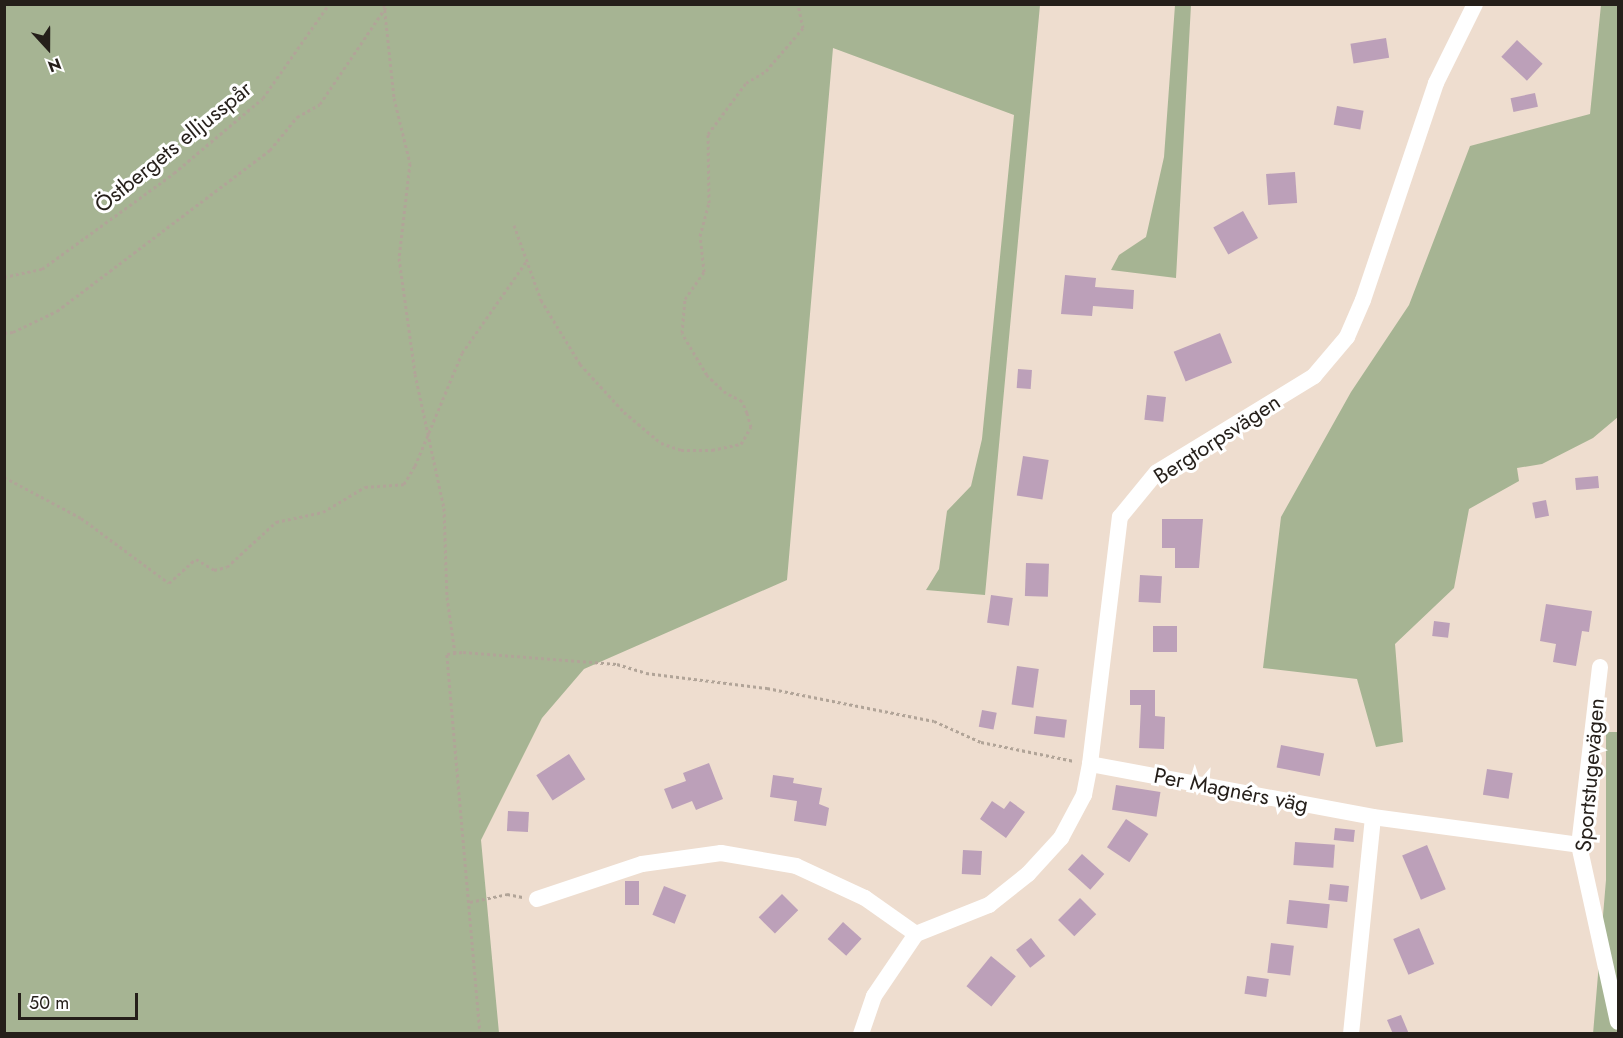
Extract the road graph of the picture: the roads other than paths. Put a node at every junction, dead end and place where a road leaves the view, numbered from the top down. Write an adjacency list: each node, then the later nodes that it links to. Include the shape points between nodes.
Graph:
1 (1475, 4): 3 (street, Bergtorpsvägen, via 1436,83 1347,337 1314,376 1157,472 1120,517)
2 (1600, 667): 5 (street, Sportstugevägen)
3 (1089, 764): 4 (street, Per Magnérs väg); 7 (street, Bergtorpsvägen, via 1084,795 1061,838 1028,874 989,905)
4 (1373, 817): 5 (street, Per Magnérs väg); 10 (street)
5 (1579, 845): 8 (street, Sportstugevägen)
6 (537, 899): 7 (street, via 642,864 721,853 796,866 865,898)
7 (916, 934): 9 (street, via 874,996)
8 (1618, 1022)
9 (861, 1034)
10 (1351, 1034)

